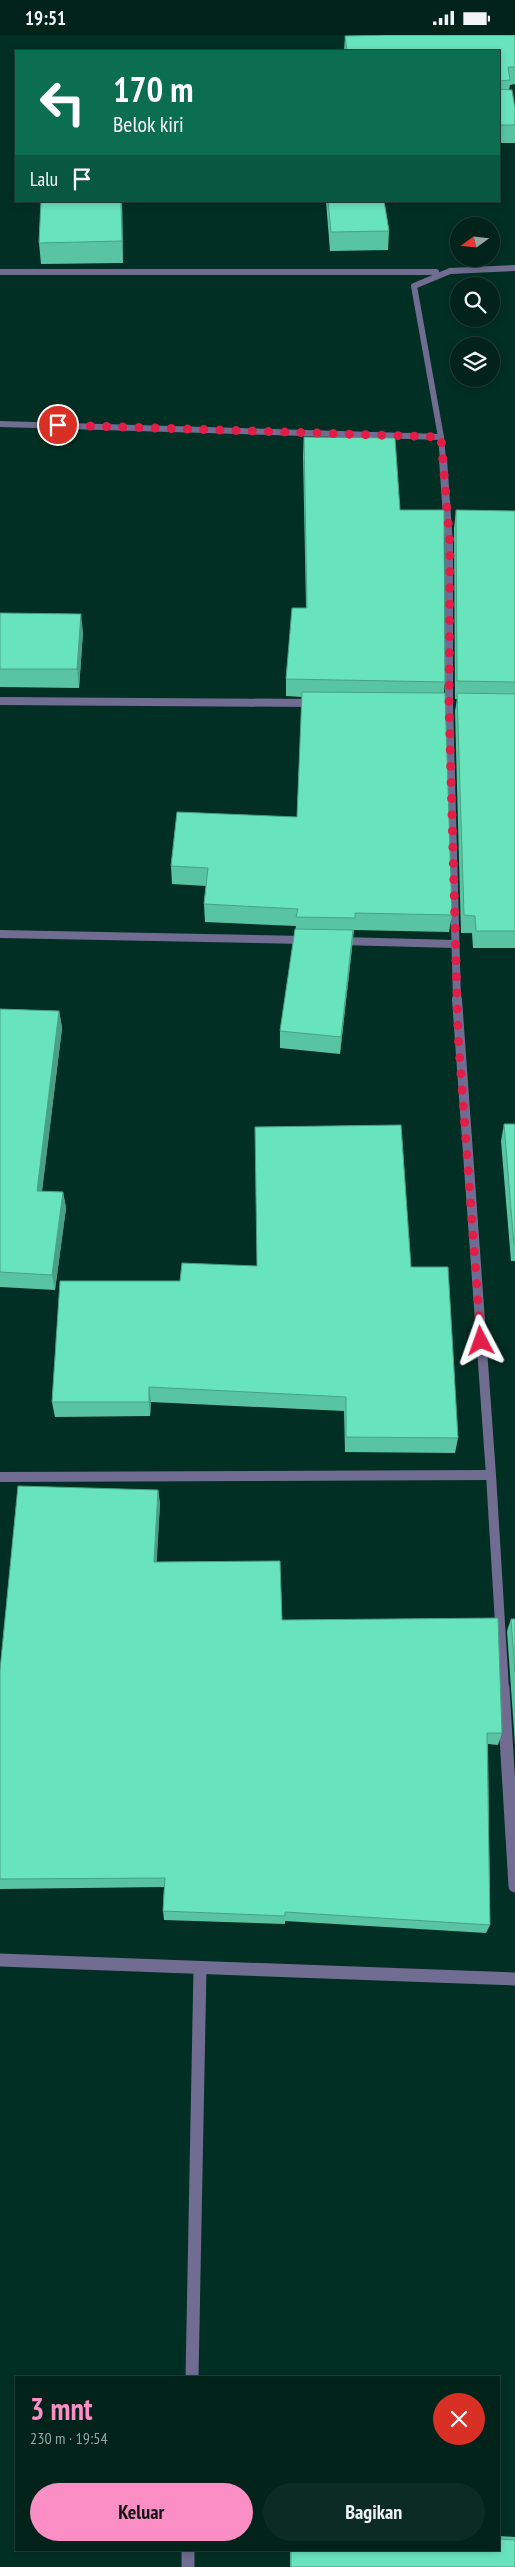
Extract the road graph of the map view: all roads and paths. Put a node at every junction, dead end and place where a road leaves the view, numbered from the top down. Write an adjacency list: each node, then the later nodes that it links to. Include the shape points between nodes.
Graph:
1 (515, 268): 3 (street)
2 (0, 272): 3 (street)
3 (440, 272): 5 (street, via 414,286)
4 (0, 424): 5 (street)
5 (441, 437): 11 (street, via 450,545 449,704)
6 (0, 701): 7 (street)
7 (319, 703)
8 (0, 934): 9 (street)
9 (316, 941)
10 (326, 941): 11 (street)
11 (455, 944): 12 (street, via 458,1035)
12 (492, 1475): 13 (street); 14 (street)
13 (0, 1477)
14 (515, 1886)
15 (0, 1960): 16 (street)
16 (200, 1968): 17 (street); 18 (street)
17 (515, 1979)
18 (192, 2376)
19 (188, 2551): 20 (street)
20 (188, 2567)

